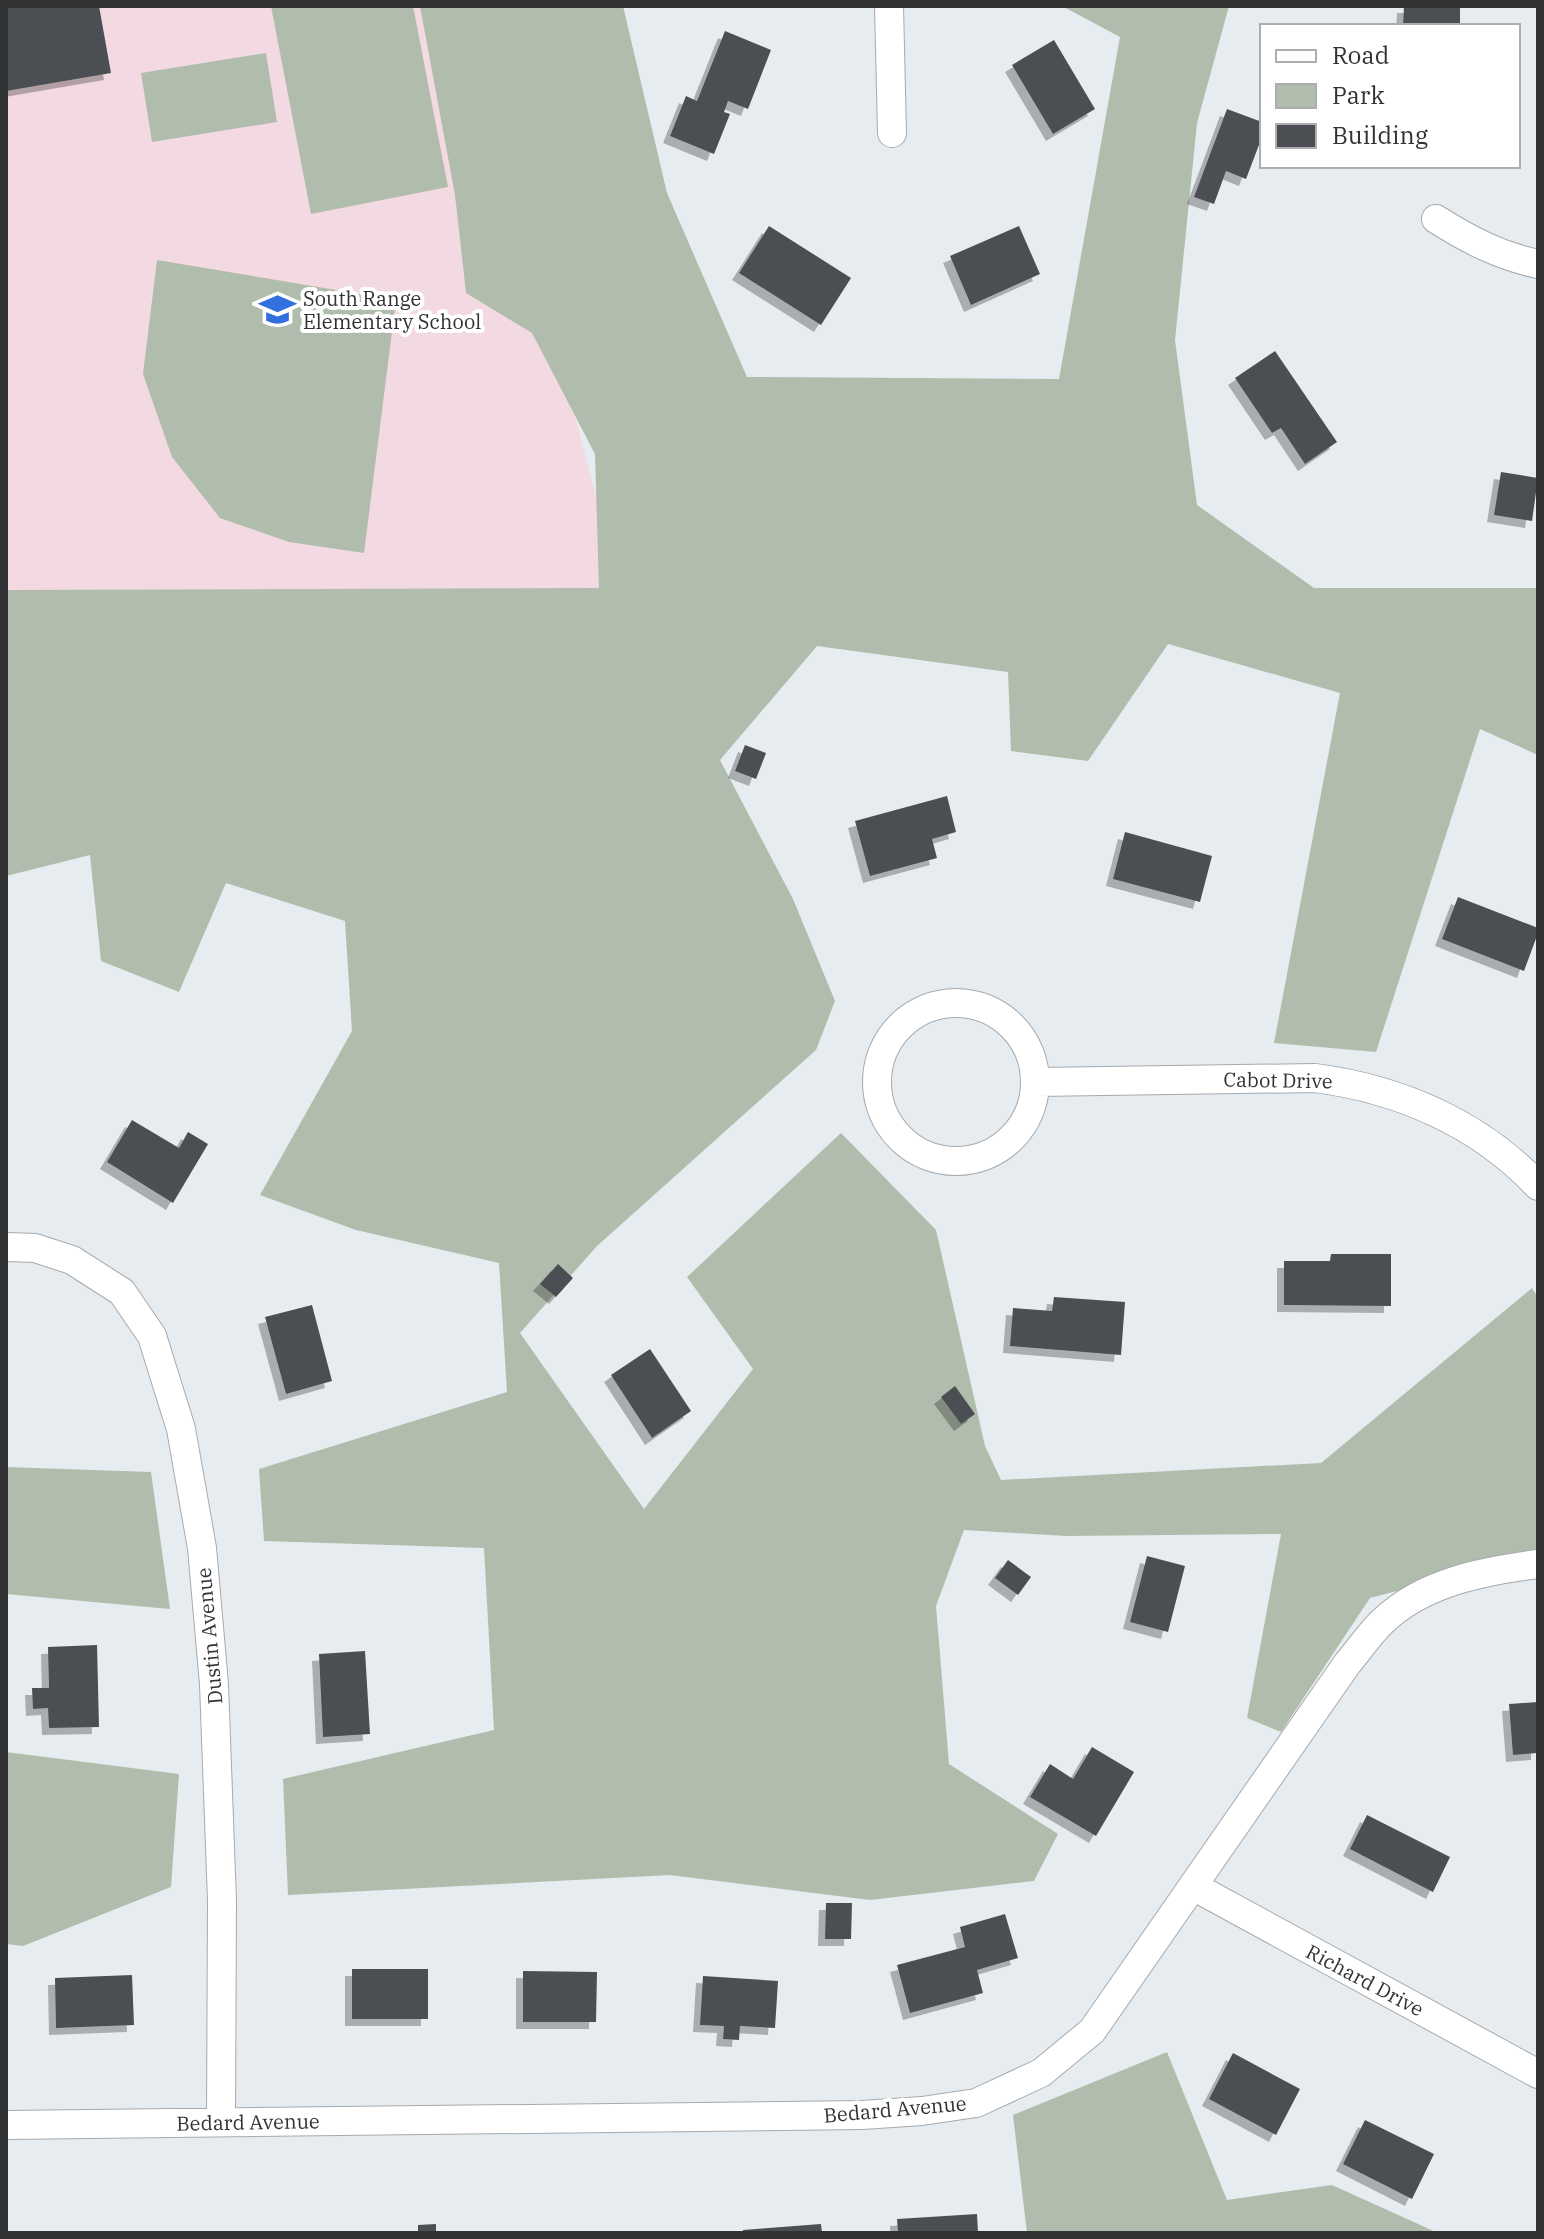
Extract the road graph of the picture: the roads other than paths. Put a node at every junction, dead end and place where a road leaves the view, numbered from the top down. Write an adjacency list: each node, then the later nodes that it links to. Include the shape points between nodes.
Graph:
1 (889, 6): 2 (street)
2 (892, 133)
3 (1436, 219): 4 (street, via 1472,242)
4 (1538, 264)
5 (1037, 1082): 5 (street, via 1022,1035 1004,1017 958,1001 922,1010 893,1033 881,1055 876,1082 881,1110 895,1134 916,1151 943,1161 970,1161 996,1151 1018,1133 1032,1109); 6 (street, Cabot Drive, via 1344,1082 1398,1096 1450,1118 1499,1148)
6 (1538, 1186)
7 (6, 1247): 11 (street, Dustin Avenue, via 35,1248 72,1260 122,1292 152,1336 181,1429 202,1548 214,1684 222,1901)
8 (1538, 1564): 9 (street, Bedard Avenue, via 1427,1590 1383,1620)
9 (1193, 1886): 10 (street, Richard Drive); 11 (street, Bedard Avenue, via 1092,2031 1041,2073 976,2103 862,2115)
10 (1538, 2074)
11 (221, 2122): 12 (street, Bedard Avenue)
12 (6, 2125)

